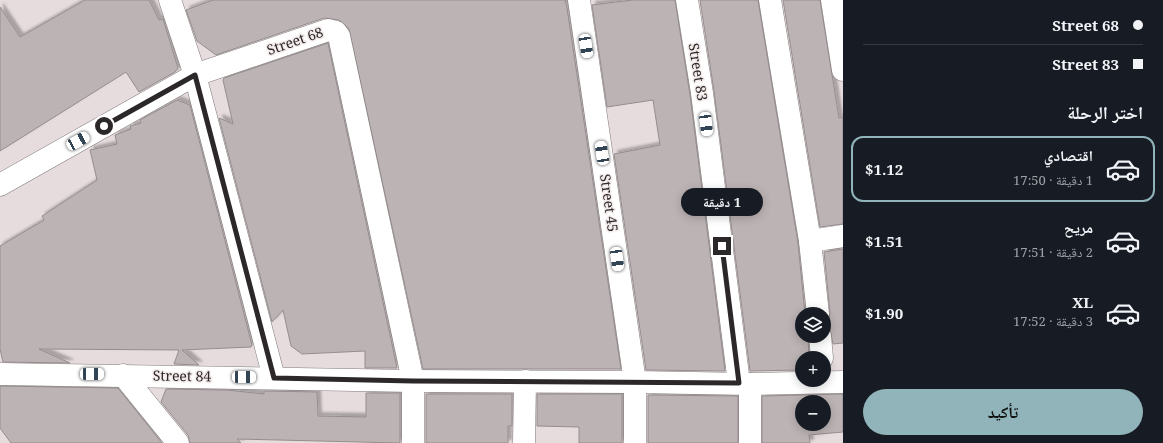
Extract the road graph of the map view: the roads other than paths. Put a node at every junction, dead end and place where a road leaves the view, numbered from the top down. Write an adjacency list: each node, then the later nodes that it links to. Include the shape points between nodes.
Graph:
1 (171, 0): 7 (street)
2 (579, 0): 18 (street, Street 45)
3 (687, 0): 19 (street, Street 83)
4 (770, 0): 10 (street)
5 (832, 0): 6 (street)
6 (842, 64)
7 (195, 75): 8 (street, Street 68); 14 (street); 15 (street, Street 68, via 328,30 338,34)
8 (0, 185)
9 (843, 236): 10 (street)
10 (810, 241): 11 (street)
11 (817, 307)
12 (0, 374): 13 (street, Street 84)
13 (123, 375): 14 (street, Street 84); 20 (street)
14 (274, 378): 15 (street, Street 84)
15 (413, 381): 16 (street, Street 84); 21 (street)
16 (525, 381): 18 (street, Street 84); 22 (street)
17 (795, 381): 19 (street, Street 84)
18 (635, 382): 19 (street, Street 84); 23 (street, Street 45)
19 (745, 384): 24 (street, Street 83)
20 (178, 443)
21 (413, 443)
22 (524, 443)
23 (635, 443)
24 (750, 443)

